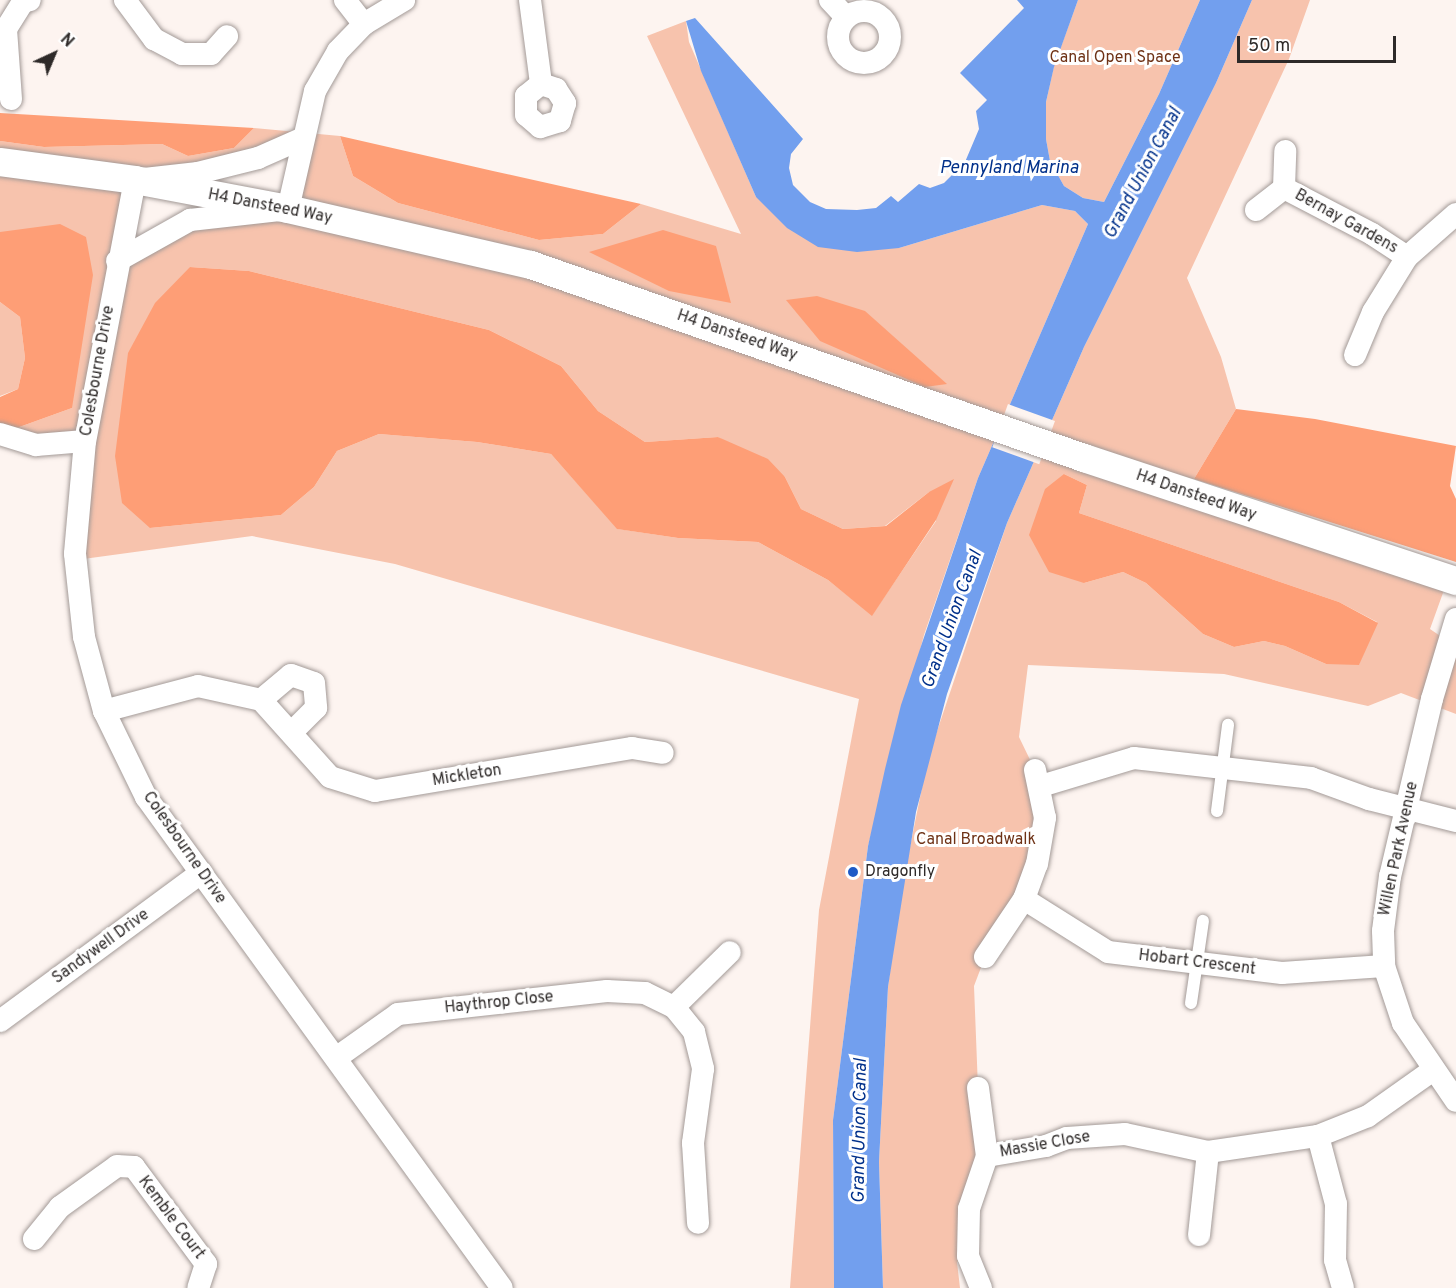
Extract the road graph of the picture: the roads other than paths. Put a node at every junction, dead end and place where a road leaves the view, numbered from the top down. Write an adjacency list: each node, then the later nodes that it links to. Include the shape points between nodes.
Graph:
1 (30, 0): 11 (street, via 23,2 6,29)
2 (126, 0): 9 (street, via 154,39 182,54 211,54)
3 (345, 0): 8 (street)
4 (404, 0): 8 (street)
5 (530, 0): 10 (street)
6 (830, 0): 7 (street)
7 (846, 18)
8 (364, 24): 12 (street, via 338,51 315,91)
9 (227, 36)
10 (541, 84)
11 (11, 99)
12 (301, 139): 15 (street, via 258,158 198,173); 17 (street)
13 (1285, 151): 16 (street, Bernay Gardens)
14 (0, 162): 15 (street, H4 Dansteed Way)
15 (135, 180): 17 (street, H4 Dansteed Way); 21 (street, Colesbourne Drive)
16 (1284, 188): 18 (street, Bernay Gardens); 20 (street, Bernay Gardens)
17 (288, 209): 21 (street, via 189,220); 25 (street, H4 Dansteed Way, via 531,265 1094,461 1397,564)
18 (1256, 210)
19 (1456, 214): 20 (street, Bernay Gardens)
20 (1407, 257): 22 (street, Bernay Gardens, via 1373,312)
21 (117, 261): 24 (street, Colesbourne Drive)
22 (1355, 355)
23 (0, 434): 24 (street, via 36,445)
24 (85, 441): 28 (street, Colesbourne Drive, via 75,554 84,637)
25 (1456, 580)
26 (1456, 619): 33 (street, Willen Park Avenue, via 1433,694)
27 (261, 700): 28 (street, via 198,686); 30 (street, Mickleton); 30 (street, via 291,675 314,684 316,708)
28 (104, 711): 36 (street, Colesbourne Drive, via 146,797)
29 (1228, 725): 32 (lane)
30 (291, 733): 31 (street, Mickleton, via 330,777 375,791 632,748)
31 (663, 753)
32 (1223, 768): 33 (street, via 1311,778); 34 (lane); 37 (street, via 1134,758 1038,778 1045,818 1037,864)
33 (1407, 808): 35 (street); 42 (street, Willen Park Avenue, via 1390,876 1383,931)
34 (1217, 811)
35 (1456, 821)
36 (201, 873): 45 (street, Sandywell Drive); 46 (street, Colesbourne Drive)
37 (1024, 899): 40 (street); 41 (street, Hobart Crescent, via 1108,952)
38 (1203, 921): 41 (lane)
39 (729, 952): 44 (street)
40 (985, 957)
41 (1197, 963): 42 (street, Hobart Crescent, via 1282,973); 43 (lane)
42 (1384, 966): 47 (street, Willen Park Avenue, via 1403,1023)
43 (1191, 1003)
44 (674, 1007): 46 (street, Haythrop Close, via 645,993 607,991 398,1014); 53 (street, Haythrop Close, via 694,1032 703,1069 693,1143)
45 (2, 1015)
46 (336, 1058): 57 (street, Colesbourne Drive)
47 (1432, 1070): 49 (street, Willen Park Avenue); 50 (street, Massie Close, via 1368,1116)
48 (978, 1088): 52 (street, Massie Close)
49 (1456, 1101)
50 (1318, 1136): 51 (street, Massie Close); 59 (street, via 1336,1204 1335,1260)
51 (1208, 1152): 52 (street, Massie Close, via 1125,1134 1067,1138); 54 (street)
52 (987, 1156): 58 (street, Massie Close, via 969,1209 968,1256)
53 (698, 1223)
54 (1199, 1235)
55 (34, 1239): 56 (street, Kemble Court, via 60,1206 117,1166 134,1167 206,1264)
56 (198, 1288)
57 (502, 1288)
58 (981, 1288)
59 (1343, 1288)

